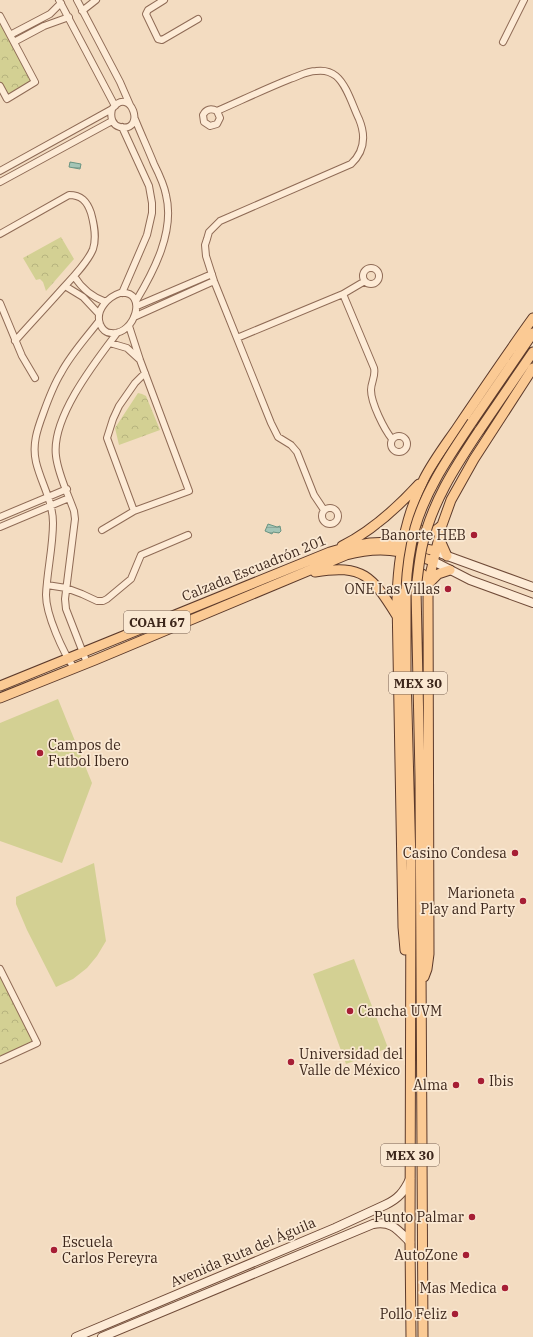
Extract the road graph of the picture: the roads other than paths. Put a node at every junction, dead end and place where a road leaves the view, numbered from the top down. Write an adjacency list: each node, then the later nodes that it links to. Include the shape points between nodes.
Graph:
1 (77, 0): 7 (street)
2 (96, 0): 7 (street)
3 (164, 0): 6 (street)
4 (524, 0): 15 (street)
5 (60, 1): 9 (street); 11 (street, via 50,14)
6 (155, 2): 10 (street, via 146,14 159,40)
7 (82, 11): 17 (street)
8 (0, 16): 13 (street)
9 (69, 17): 12 (street); 18 (street)
10 (198, 19)
11 (40, 20): 12 (street); 13 (street)
12 (44, 26): 14 (street)
13 (10, 35): 14 (street)
14 (14, 42): 16 (street, via 35,82 7,99)
15 (503, 42)
16 (0, 86)
17 (130, 105): 18 (street, via 122,103); 20 (street, via 135,111)
18 (113, 108): 21 (street); 23 (street)
19 (218, 111): 26 (street, via 305,73 324,71 334,74 344,84 362,128 364,141 360,153 351,164 228,216 214,225 205,245)
20 (134, 119): 22 (street, via 130,125); 38 (street, via 164,187 169,216 168,228 160,250)
21 (112, 121): 22 (street); 24 (street)
22 (122, 127): 32 (street, via 149,186 152,203 147,235)
23 (0, 171)
24 (0, 182)
25 (0, 234): 27 (street, via 62,198 69,195 80,197 89,206 95,239 91,254)
26 (212, 274): 28 (street); 31 (street)
27 (74, 276): 30 (street); 34 (street)
28 (214, 281): 35 (street); 46 (street)
29 (365, 281): 33 (street)
30 (65, 286): 34 (street); 47 (street)
31 (181, 287): 35 (street); 38 (street)
32 (122, 293): 36 (street); 38 (street, via 130,295)
33 (343, 294): 46 (street); 54 (street, via 374,368 371,389 374,404)
34 (85, 295): 36 (street); 39 (street)
35 (184, 295): 40 (street)
36 (106, 302): 39 (street)
37 (0, 303): 47 (street)
38 (136, 303): 40 (street)
39 (99, 314): 42 (street)
40 (134, 317): 43 (street)
41 (533, 318): 55 (main road)
42 (99, 321): 44 (street, via 108,333); 57 (street, via 71,356 53,387 35,436 36,461)
43 (129, 326): 44 (street); 50 (street)
44 (117, 333): 48 (street)
45 (533, 333): 91 (main road, MEX 30, bridge, via 450,456 426,499 408,561 406,672)
46 (237, 338): 60 (street, via 276,433 297,452 314,495)
47 (15, 341): 53 (street)
48 (110, 343): 50 (street, via 127,348); 56 (street, via 81,383 61,422 56,456)
49 (533, 352): 92 (main road, MEX 30, bridge, via 448,480 432,515 422,546 416,589)
50 (140, 360): 52 (street)
51 (533, 368): 64 (main road, via 458,486)
52 (145, 373): 61 (street, via 119,406 107,438); 61 (street, via 189,491)
53 (35, 378)
54 (392, 439)
55 (424, 478): 62 (main road); 71 (main road, via 381,520)
56 (67, 489): 57 (street); 58 (street)
57 (48, 497): 59 (street); 63 (street)
58 (70, 498): 59 (street); 81 (street, via 75,519)
59 (52, 505): 65 (street); 78 (street, via 53,525)
60 (324, 510)
61 (134, 511): 66 (street)
62 (410, 515): 64 (main road, via 414,527 419,531 432,532); 69 (main road)
63 (0, 517)
64 (442, 525): 68 (main road)
65 (0, 527)
66 (102, 530)
67 (188, 535): 81 (street, via 141,555 131,579 103,601)
68 (439, 538): 70 (main road); 72 (main road)
69 (401, 548): 70 (main road, Calzada Escuadrón 201 / COAH 67); 71 (main road, Calzada Escuadrón 201 / COAH 67, via 372,543); 74 (main road, Calzada Escuadrón 201 / COAH 67); 76 (main road, Calzada Escuadrón 201 / COAH 67, via 357,552); 77 (main road)
70 (436, 551): 72 (street, COAH 67); 74 (main road)
71 (330, 552): 84 (main road, Calzada Escuadrón 201 / COAH 67)
72 (447, 556): 73 (street, COAH 67)
73 (456, 559): 75 (street); 80 (street, COAH 67)
74 (433, 561): 75 (street, COAH 67); 79 (main road)
75 (451, 571): 79 (main road, via 438,574); 82 (street, COAH 67)
76 (303, 574): 83 (main road, via 338,569 356,571 375,584); 86 (main road, Calzada Escuadrón 201 / COAH 67)
77 (398, 576): 79 (main road, via 403,571 417,570 427,579); 83 (main road)
78 (47, 585): 81 (street); 85 (street, via 46,606)
79 (428, 585): 92 (main road, via 429,954)
80 (533, 587)
81 (66, 588): 84 (street, via 66,609)
82 (533, 603)
83 (398, 617): 91 (main road, via 404,934)
84 (83, 652): 85 (main road, Calzada Escuadrón 201 / COAH 67); 86 (street)
85 (68, 658): 87 (street); 88 (main road, Calzada Escuadrón 201 / COAH 67)
86 (87, 663): 87 (main road, Calzada Escuadrón 201 / COAH 67)
87 (74, 668): 89 (main road, Calzada Escuadrón 201 / COAH 67)
88 (0, 686)
89 (0, 698)
90 (0, 969): 93 (street, via 37,1043)
91 (410, 973): 94 (main road, MEX 30)
92 (421, 984): 101 (main road, MEX 30)
93 (0, 1060)
94 (410, 1179): 95 (main road, MEX 30); 96 (street, Avenida Ruta del Águila, via 400,1196 393,1202)
95 (410, 1242): 97 (street, Avenida Ruta del Águila, via 389,1223 372,1224); 100 (main road, MEX 30)
96 (137, 1311): 97 (street); 98 (street, Avenida Ruta del Águila)
97 (141, 1320): 99 (street, Avenida Ruta del Águila)
98 (76, 1337)
99 (102, 1337)
100 (411, 1337)
101 (423, 1337)

